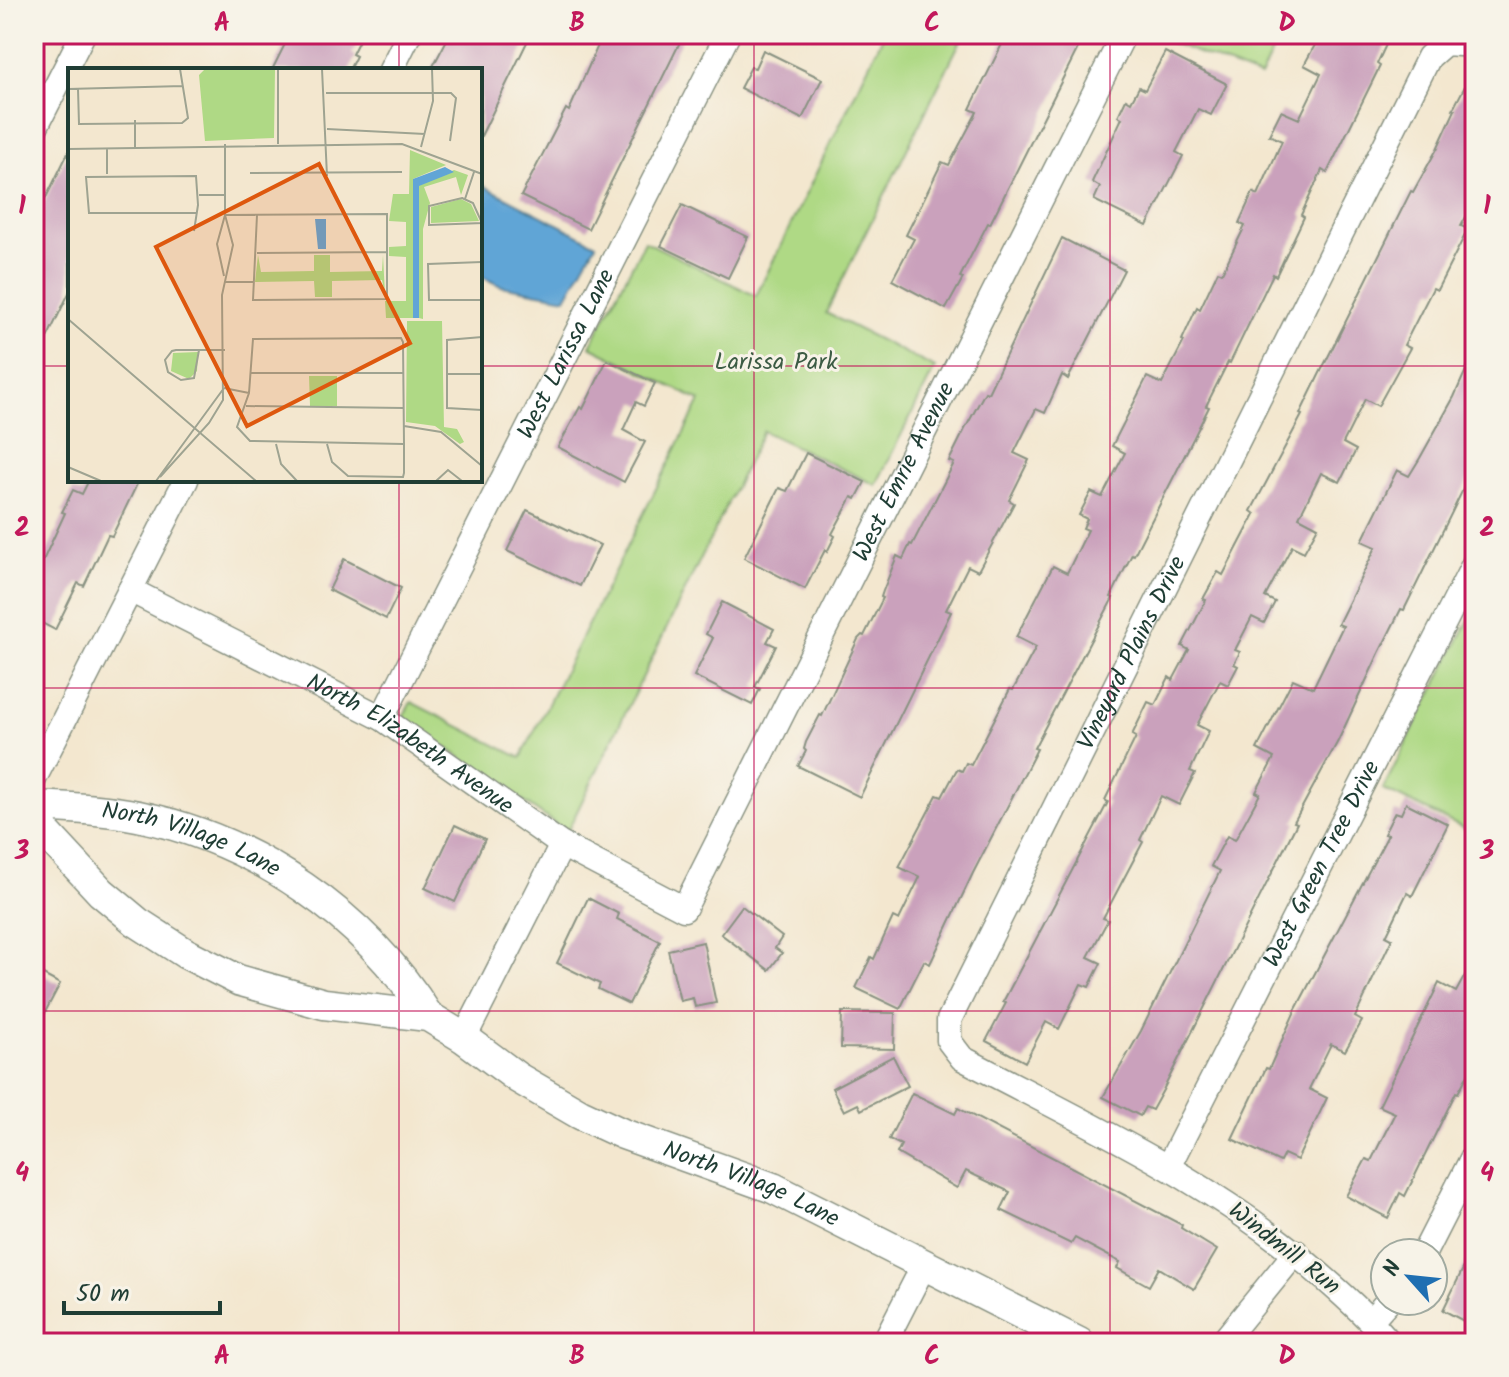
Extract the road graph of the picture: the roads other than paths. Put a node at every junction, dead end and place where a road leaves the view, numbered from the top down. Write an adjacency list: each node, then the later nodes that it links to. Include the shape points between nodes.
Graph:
1 (83, 34): 7 (street)
2 (409, 34): 6 (street)
3 (728, 34): 11 (street, West Larissa Lane)
4 (1124, 34): 16 (street, West Emrie Avenue)
5 (1475, 45): 20 (street, Vineyard Plains Drive, via 1445,43 1429,57 949,1020 949,1041 962,1058)
6 (392, 68)
7 (34, 130)
8 (185, 482): 10 (street)
9 (1475, 562): 20 (street, West Green Tree Drive)
10 (130, 590): 11 (street, North Elizabeth Avenue); 12 (street)
11 (382, 718): 15 (street, North Elizabeth Avenue)
12 (34, 779)
13 (34, 806): 17 (street, North Village Lane, via 160,821 250,856 348,921 409,986)
14 (34, 820): 17 (street, North Village Lane, via 101,892 137,922 238,980 324,1004)
15 (562, 845): 16 (street, North Elizabeth Avenue); 18 (street)
16 (684, 909)
17 (428, 1016): 18 (street, North Village Lane)
18 (464, 1038): 23 (street, North Village Lane, via 580,1114 773,1188)
19 (1475, 1153): 21 (street)
20 (1168, 1167): 22 (street, Windmill Run)
21 (1432, 1237)
22 (1296, 1252): 25 (street, Windmill Run); 28 (street)
23 (924, 1265): 26 (street); 27 (street, North Village Lane)
24 (1374, 1317): 25 (street)
25 (1371, 1320): 29 (street, Windmill Run)
26 (884, 1343)
27 (1079, 1343)
28 (1222, 1343)
29 (1390, 1343)

